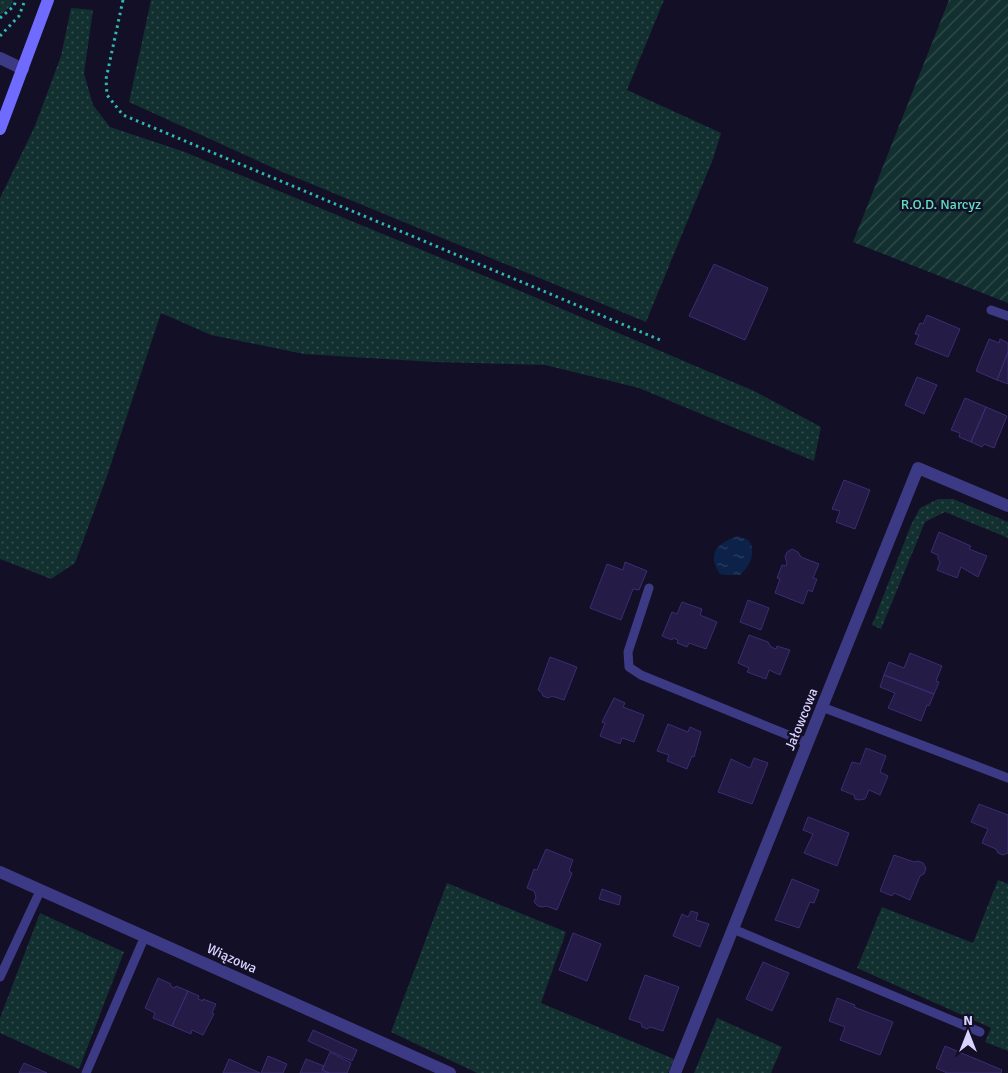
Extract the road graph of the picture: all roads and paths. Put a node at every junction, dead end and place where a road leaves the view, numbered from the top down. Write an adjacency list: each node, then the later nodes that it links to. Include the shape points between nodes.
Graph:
1 (16, 0): 5 (path)
2 (25, 0): 6 (path, via 20,16)
3 (48, 0): 8 (main road)
4 (123, 0): 12 (path, via 106,79 107,95 123,115)
5 (0, 18)
6 (0, 36)
7 (0, 58): 8 (street)
8 (23, 69): 9 (main road)
9 (0, 129)
10 (991, 310): 11 (lane)
11 (1008, 316)
12 (660, 340)
13 (1008, 506): 15 (street, Jałowcowa, via 918,468)
14 (649, 588): 16 (lane, via 628,652 629,667 641,675)
15 (822, 707): 16 (street, Jałowcowa); 17 (lane)
16 (808, 743): 20 (street, Jałowcowa)
17 (1008, 778)
18 (0, 872): 19 (street, Wiązowa)
19 (41, 889): 21 (street, Wiązowa); 22 (lane)
20 (733, 929): 23 (lane); 26 (street, Jałowcowa)
21 (145, 936): 24 (lane); 25 (street, Wiązowa)
22 (0, 977)
23 (980, 1032)
24 (86, 1073)
25 (450, 1073)
26 (675, 1073)

